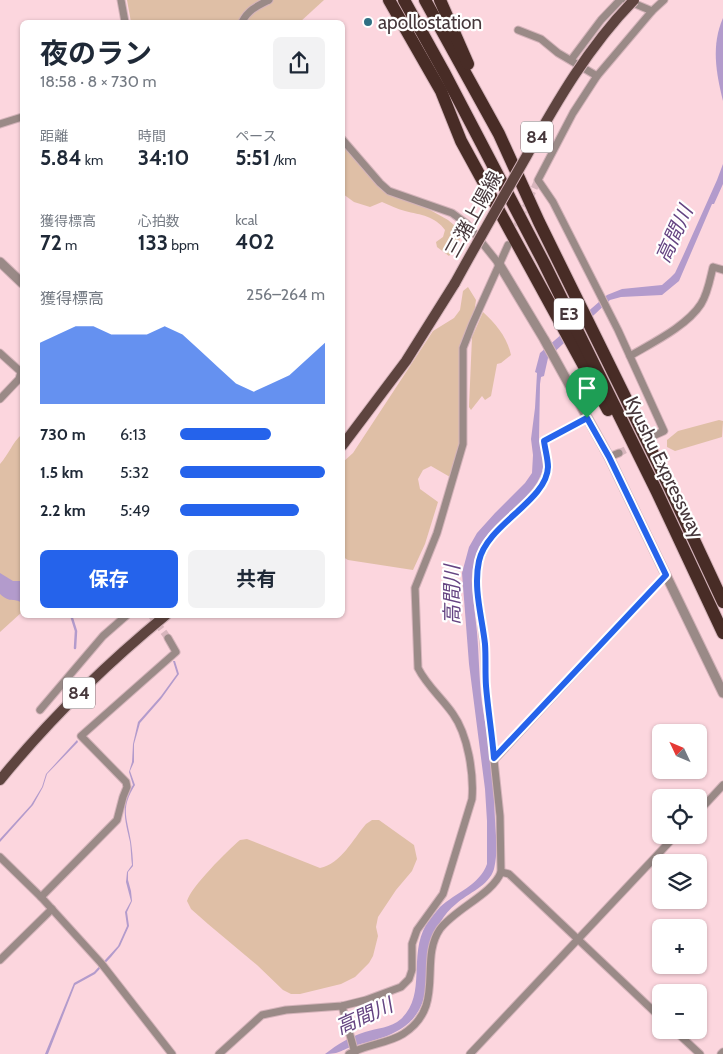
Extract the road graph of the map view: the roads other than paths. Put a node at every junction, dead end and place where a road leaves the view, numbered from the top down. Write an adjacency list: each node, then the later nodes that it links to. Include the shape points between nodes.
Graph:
1 (121, 0): 13 (street)
2 (269, 0): 14 (street, via 254,7)
3 (379, 0): 15 (highway)
4 (389, 0): 38 (highway, via 440,91 461,141 584,369)
5 (404, 0): 38 (highway, Kyushu Expressway / E3, via 544,263)
6 (425, 0): 21 (highway, Kyushu Expressway / E3)
7 (440, 0): 21 (highway)
8 (620, 0): 17 (street)
9 (626, 0): 12 (street)
10 (634, 0): 35 (main road, 三潴上陽線 / 84, bridge, via 607,30 569,83 455,283 406,361)
11 (664, 0): 12 (street)
12 (652, 11): 18 (street)
13 (125, 20)
14 (243, 20)
15 (394, 25)
16 (518, 30): 17 (street, via 541,39)
17 (571, 60): 18 (street)
18 (597, 76): 29 (street, via 573,113 538,180 553,202)
19 (20, 118): 20 (street)
20 (0, 124)
21 (499, 134): 40 (highway, Kyushu Expressway / E3)
22 (345, 142): 25 (street, via 389,191 452,213 467,224)
23 (508, 245): 25 (street)
24 (0, 262): 27 (street)
25 (499, 264): 33 (street); 58 (street, via 463,348 463,444 437,533 415,588 418,668 460,724 473,784 472,799 443,894 412,944 409,979 402,987)
26 (723, 270): 29 (street, via 713,267 705,297 684,321)
27 (20, 281)
28 (0, 352): 30 (street)
29 (630, 356): 34 (street, via 664,431)
30 (20, 371)
31 (20, 376): 32 (street)
32 (0, 399)
33 (587, 418): 37 (street); 47 (street, via 544,441 548,469 542,484 486,543 479,559 476,580)
34 (653, 436)
35 (345, 442)
36 (619, 453): 37 (street)
37 (609, 457): 39 (street)
38 (657, 492): 43 (highway, Kyushu Expressway / E3)
39 (666, 575): 45 (street); 47 (street)
40 (723, 602)
41 (124, 618): 46 (street, via 103,636)
42 (162, 618): 48 (main road, 84, via 91,680)
43 (723, 633)
44 (168, 638): 54 (street, via 176,652 81,736 126,782 118,820)
45 (723, 693)
46 (40, 710)
47 (494, 758): 53 (street)
48 (0, 780)
49 (723, 785): 50 (street)
50 (707, 802)
51 (668, 844): 56 (street)
52 (0, 857): 54 (street)
53 (501, 872): 56 (street, via 509,874); 61 (street, via 488,889 458,911 439,931 431,953 429,998 416,1022 404,1034)
54 (41, 897): 55 (street)
55 (52, 909): 57 (street); 62 (street, via 103,964)
56 (578, 939): 59 (street); 64 (street)
57 (0, 960)
58 (342, 1006): 61 (street); 63 (street, via 262,1015)
59 (652, 1009)
60 (684, 1039): 65 (street)
61 (353, 1052)
62 (172, 1054)
63 (219, 1054)
64 (470, 1054)
65 (700, 1054)

